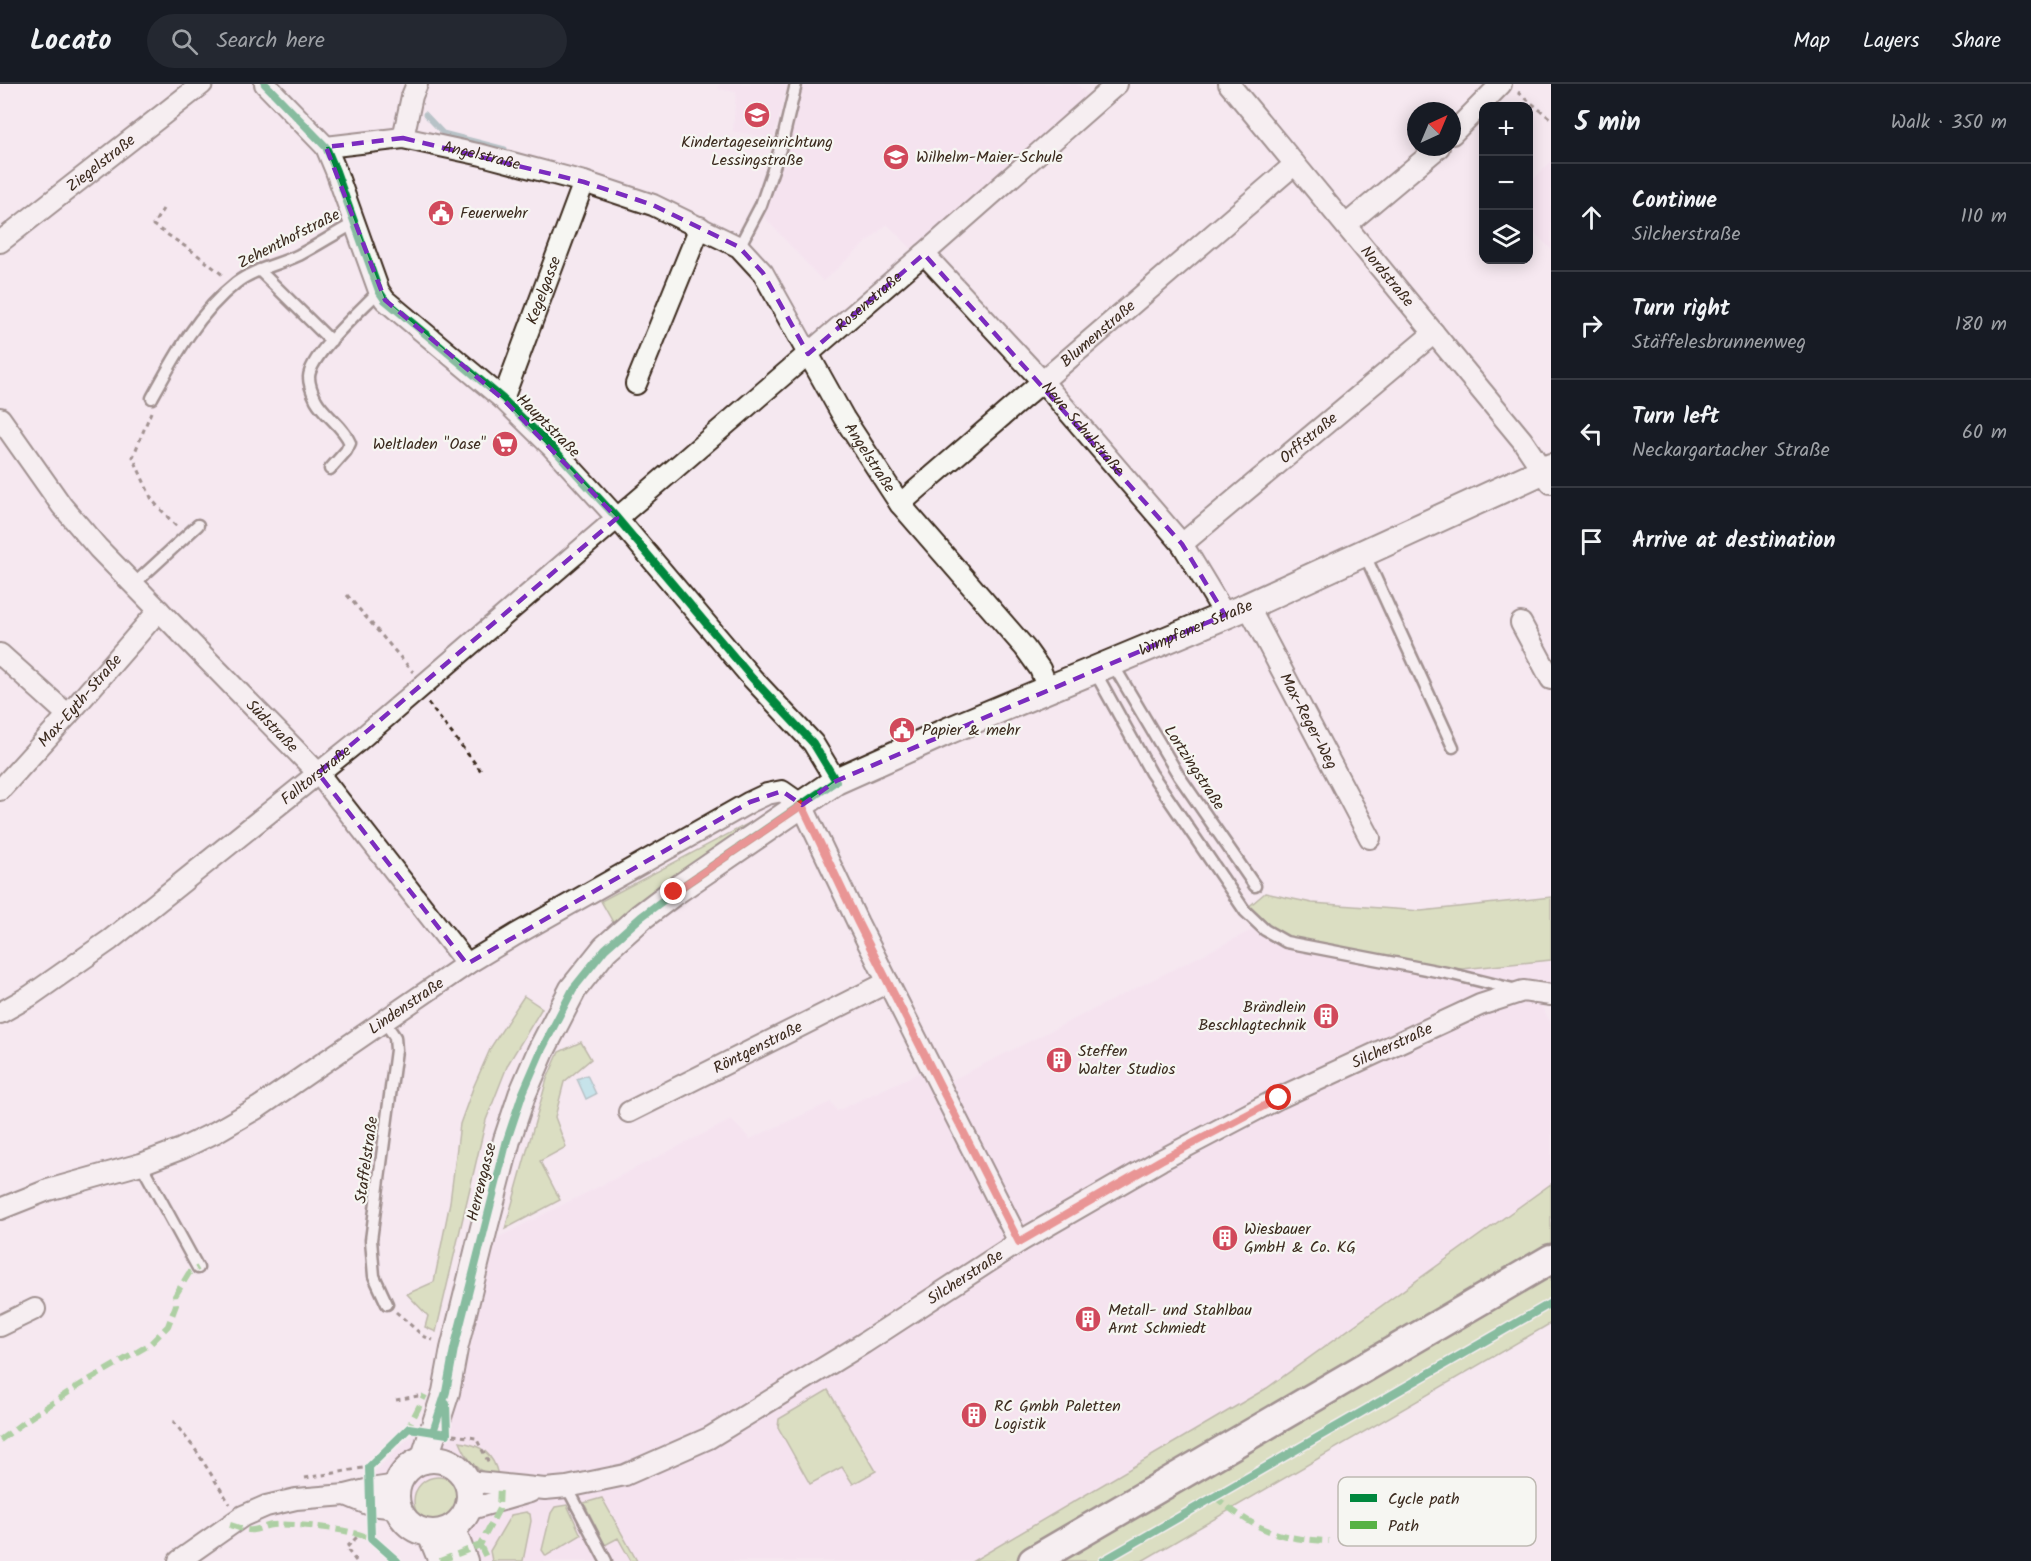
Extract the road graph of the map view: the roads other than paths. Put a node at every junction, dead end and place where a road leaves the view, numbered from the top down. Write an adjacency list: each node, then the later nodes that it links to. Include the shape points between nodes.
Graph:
1 (202, 84): 17 (street, Ziegelstraße)
2 (264, 84): 10 (street, Hauptstraße)
3 (417, 84): 9 (street)
4 (796, 84): 18 (lane, via 761,205)
5 (1117, 84): 19 (street, Rosenstraße)
6 (1229, 84): 12 (street, Nordstraße)
7 (1501, 84): 8 (street)
8 (1461, 125)
9 (403, 138): 10 (street, Angelstraße); 13 (street, Angelstraße)
10 (326, 147): 14 (street, Hauptstraße)
11 (1427, 156): 15 (street)
12 (1295, 165): 15 (street, Nordstraße); 25 (street, Blumenstraße)
13 (584, 182): 16 (street, Angelstraße, via 653,205); 28 (street, Kegelgasse)
14 (355, 223): 20 (lane, Zehenthofstraße, via 298,255); 21 (street, Hauptstraße)
15 (1346, 225): 22 (street, Nordstraße)
16 (700, 227): 18 (street, Angelstraße); 26 (street)
17 (0, 242)
18 (739, 247): 24 (street, Angelstraße, via 763,273)
19 (924, 254): 24 (street, Rosenstraße); 25 (street, Neue Schulstraße)
20 (259, 270): 23 (lane); 27 (lane, Zehenthofstraße, via 234,285 190,332)
21 (379, 291): 23 (lane); 28 (street, Hauptstraße)
22 (1434, 333): 31 (street, Nordstraße); 35 (street, Orffstraße)
23 (331, 341): 30 (lane, via 314,361 309,378 324,413 350,443)
24 (808, 354): 32 (street, Angelstraße); 33 (street, Rosenstraße)
25 (1042, 381): 32 (street, Blumenstraße); 35 (street, Neue Schulstraße)
26 (636, 384)
27 (152, 398)
28 (502, 399): 33 (street, Hauptstraße)
29 (0, 418): 37 (street, Südstraße, via 62,506)
30 (330, 469)
31 (1548, 473): 36 (street, Wimpfener Straße)
32 (900, 504): 45 (street, Angelstraße, via 1025,648)
33 (617, 518): 48 (street, Falltorstraße); 49 (street, Hauptstraße, via 752,678 813,743)
34 (198, 525): 37 (lane)
35 (1182, 544): 40 (street, Neue Schulstraße)
36 (1363, 553): 38 (street, Wimpfener Straße); 47 (lane)
37 (133, 585): 39 (street, Südstraße)
38 (1248, 606): 40 (street, Wimpfener Straße); 52 (street, Max-Reger-Weg)
39 (159, 610): 46 (street, Max-Eyth-Straße); 48 (street, Südstraße)
40 (1225, 615): 43 (street, Wimpfener Straße)
41 (1521, 623): 44 (street)
42 (0, 654): 46 (street)
43 (1103, 666): 45 (street, Wimpfener Straße); 53 (lane, Lortzingstraße); 56 (lane, via 1151,773 1245,912 1265,930 1286,942)
44 (1551, 679)
45 (1048, 689): 49 (street, Wimpfener Straße)
46 (68, 715): 50 (street, Max-Eyth-Straße)
47 (1453, 747)
48 (318, 773): 54 (street, Südstraße); 58 (street, Falltorstraße, via 110,940)
49 (836, 781): 51 (street, Wimpfener Straße)
50 (0, 790)
51 (802, 805): 54 (street, Lindenstraße, via 782,791 750,802); 55 (street); 69 (street, Herrengasse, via 641,917 605,949 573,989 541,1051 510,1129 454,1349)
52 (1370, 838)
53 (1255, 886)
54 (467, 964): 59 (street, Lindenstraße)
55 (888, 982): 60 (street, Röntgenstraße); 63 (street)
56 (1523, 991): 57 (street, Silcherstraße); 63 (street, Silcherstraße, via 1480,1005 1279,1098)
57 (1551, 995)
58 (0, 1013)
59 (384, 1021): 61 (street, Lindenstraße, via 259,1107 181,1149); 66 (lane, Staffelstraße, via 395,1036 396,1050 371,1240 374,1276)
60 (629, 1112)
61 (141, 1164): 62 (street, Lindenstraße, via 48,1190); 65 (lane)
62 (0, 1209)
63 (1019, 1242): 72 (street, Silcherstraße, via 709,1438 625,1475)
64 (1551, 1258): 80 (main road)
65 (198, 1268)
66 (387, 1304)
67 (35, 1309): 68 (street)
68 (0, 1326)
69 (435, 1394): 70 (street); 70 (street, via 447,1434)
70 (435, 1460): 71 (street, via 459,1469); 74 (street, via 412,1465 403,1474)
71 (467, 1481): 73 (street, Silcherstraße); 75 (street, via 471,1496)
72 (567, 1487): 73 (street, Silcherstraße); 79 (lane)
73 (545, 1489): 75 (street, Silcherstraße)
74 (397, 1496): 75 (street, via 405,1521 417,1530); 76 (street, via 370,1489 281,1502 240,1518)
75 (451, 1524): 77 (street); 78 (street)
76 (179, 1561)
77 (442, 1561)
78 (464, 1561)
79 (606, 1561)
80 (1033, 1561)

